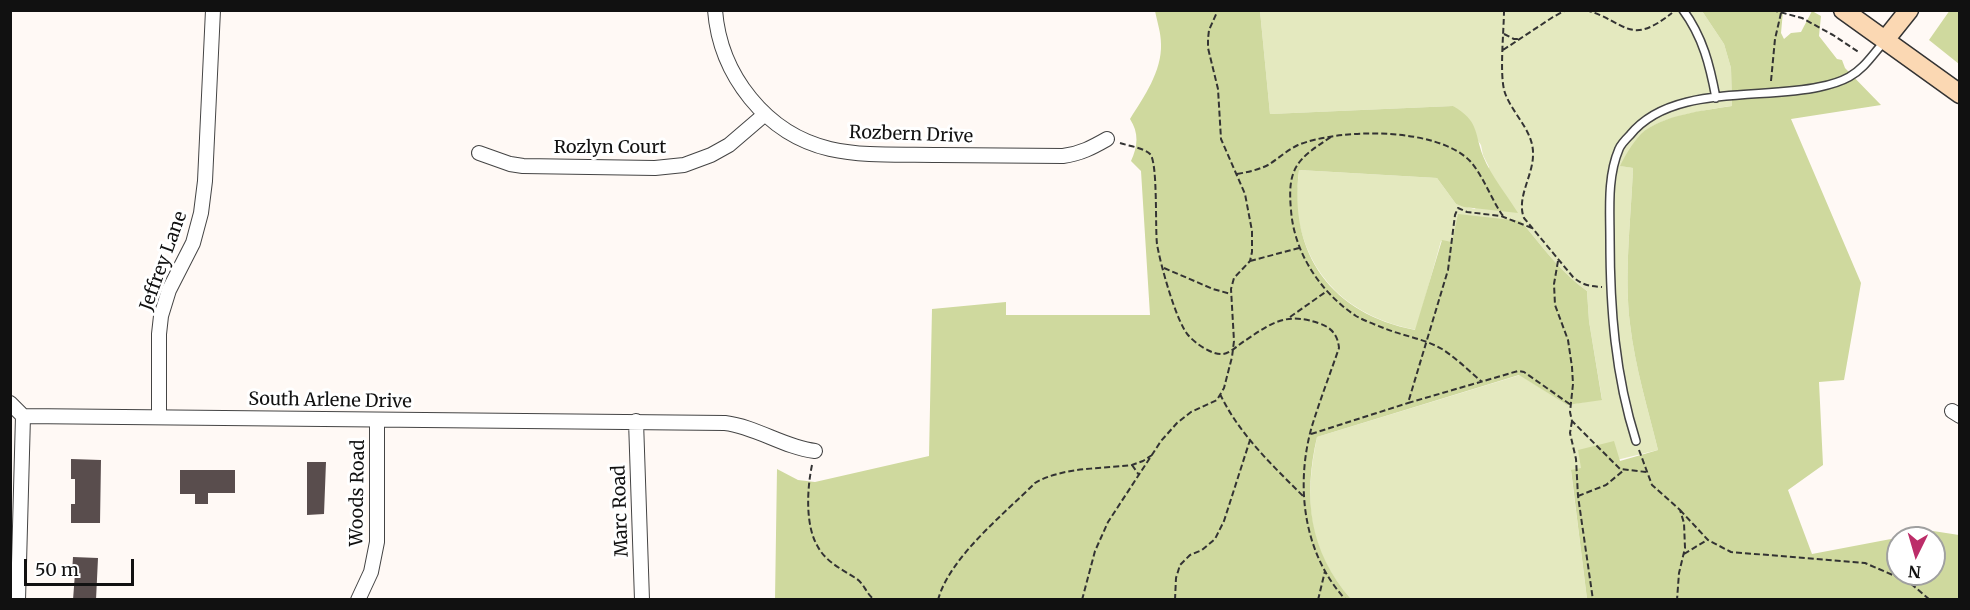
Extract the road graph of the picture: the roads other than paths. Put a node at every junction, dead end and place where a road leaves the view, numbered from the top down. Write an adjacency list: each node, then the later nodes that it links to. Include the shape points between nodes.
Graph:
1 (213, 10): 14 (street, Jeffrey Lane, via 201,213 193,243 169,290 161,316)
2 (716, 10): 9 (street, Rozbern Drive, via 727,60 741,87)
3 (1683, 10): 8 (lane, via 1702,43)
4 (1843, 10): 6 (street)
5 (1910, 10): 6 (street)
6 (1885, 40): 7 (street); 8 (lane, via 1860,70 1831,84 1798,92)
7 (1959, 94)
8 (1716, 98): 17 (lane, via 1664,109 1640,122 1620,147 1614,162 1610,191 1611,287 1617,366)
9 (764, 115): 10 (street, Rozbern Drive, via 812,144 850,153 1063,156 1090,149); 11 (street, Rozlyn Court, via 729,145 699,160 672,167 523,166)
10 (1107, 139)
11 (479, 153)
12 (10, 403): 13 (street)
13 (23, 416): 14 (street, South Arlene Drive); 19 (street)
14 (159, 416): 15 (street, South Arlene Drive)
15 (377, 420): 16 (street, South Arlene Drive); 20 (street, Woods Road, via 377,542 371,572)
16 (636, 421): 18 (street, South Arlene Drive, via 734,424); 21 (street, Marc Road)
17 (1636, 441)
18 (815, 452)
19 (18, 600)
20 (358, 600)
21 (642, 600)

